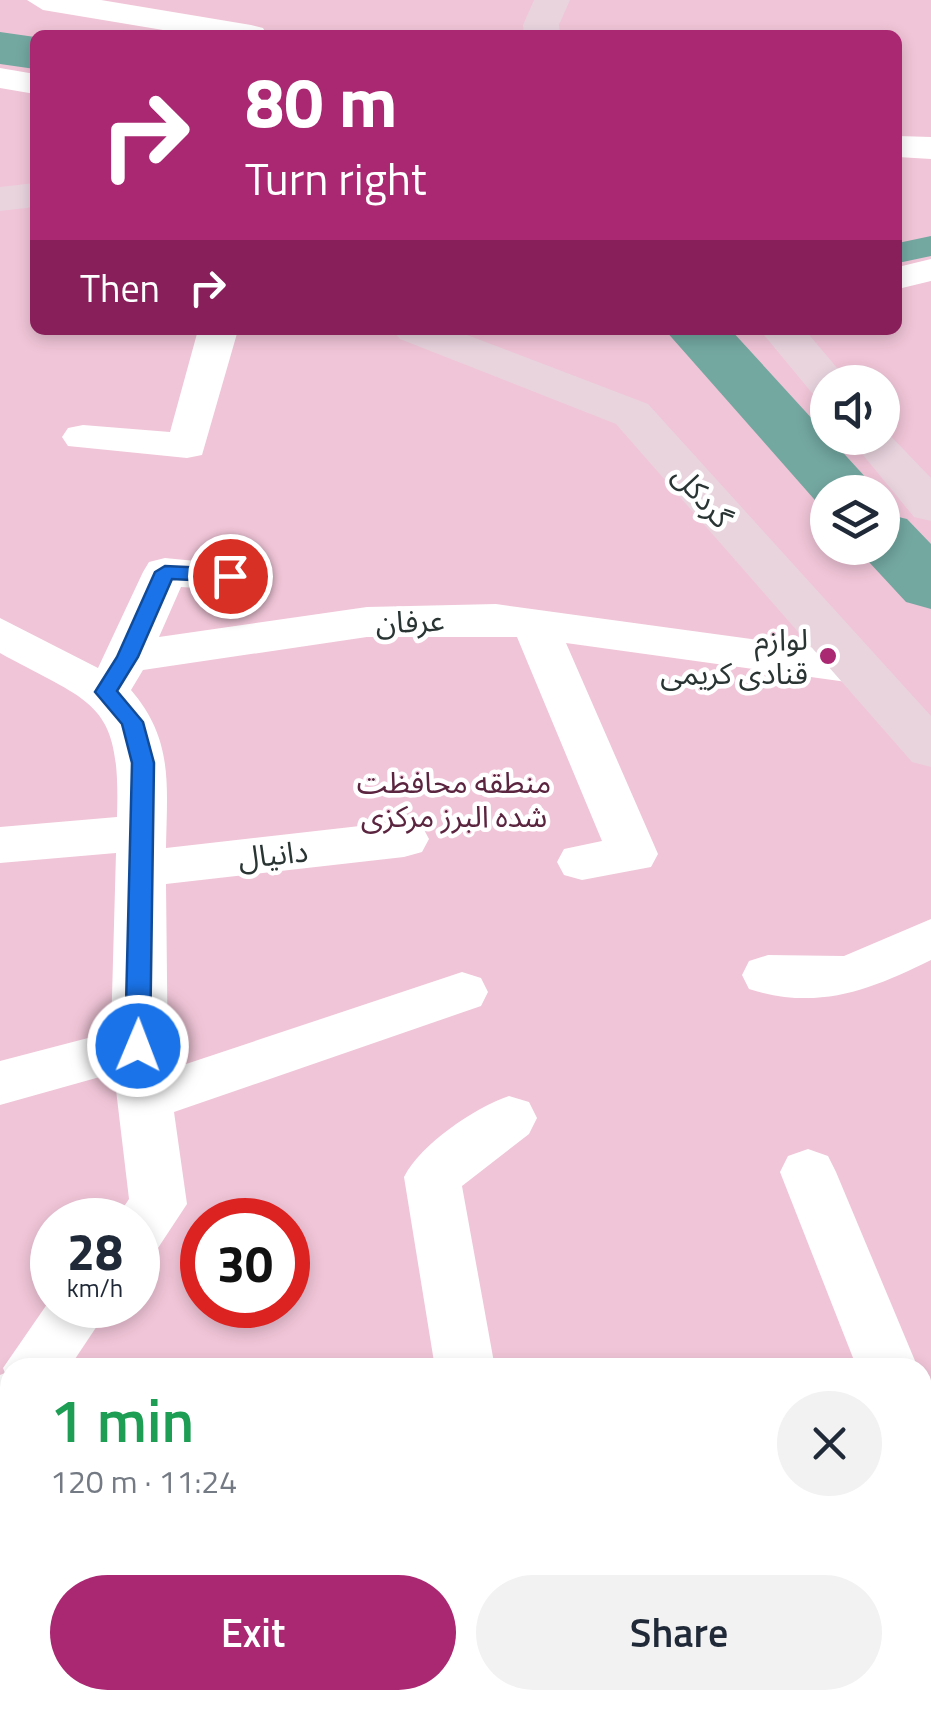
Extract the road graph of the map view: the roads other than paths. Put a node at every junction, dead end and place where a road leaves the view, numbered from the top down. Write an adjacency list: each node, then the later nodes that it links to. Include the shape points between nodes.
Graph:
1 (43, 0): 4 (street)
2 (552, 0): 5 (street)
3 (582, 0): 6 (street)
4 (250, 27)
5 (542, 30)
6 (577, 30)
7 (0, 78): 8 (street)
8 (30, 83)
9 (902, 147): 10 (street)
10 (931, 148)
11 (30, 196): 12 (street)
12 (0, 199)
13 (931, 270): 14 (street)
14 (902, 277)
15 (217, 335): 19 (street, via 187,446)
16 (429, 335): 25 (street, گردکل, via 632,414)
17 (786, 335): 18 (street)
18 (812, 365)
19 (82, 437)
20 (887, 455): 21 (street)
21 (931, 507)
22 (230, 576): 26 (street, via 165,572)
23 (535, 625): 25 (street, عرفان); 26 (street, عرفان, via 408,618); 31 (street, via 633,854)
24 (0, 633): 26 (street)
25 (854, 668): 27 (street, گردکل)
26 (117, 675): 30 (street, via 143,763)
27 (931, 749)
28 (404, 839): 30 (street, دانیال)
29 (0, 845): 30 (street, دانیال)
30 (142, 851): 35 (street)
31 (582, 862)
32 (931, 938): 33 (street, via 850,976)
33 (768, 975)
34 (462, 992): 37 (street)
35 (138, 1046): 36 (street); 37 (street)
36 (0, 1083)
37 (143, 1100): 40 (street)
38 (508, 1118): 43 (street, via 432,1177)
39 (808, 1172): 44 (street)
40 (157, 1198)
41 (64, 1328): 42 (street)
42 (41, 1358)
43 (464, 1358)
44 (884, 1358)

